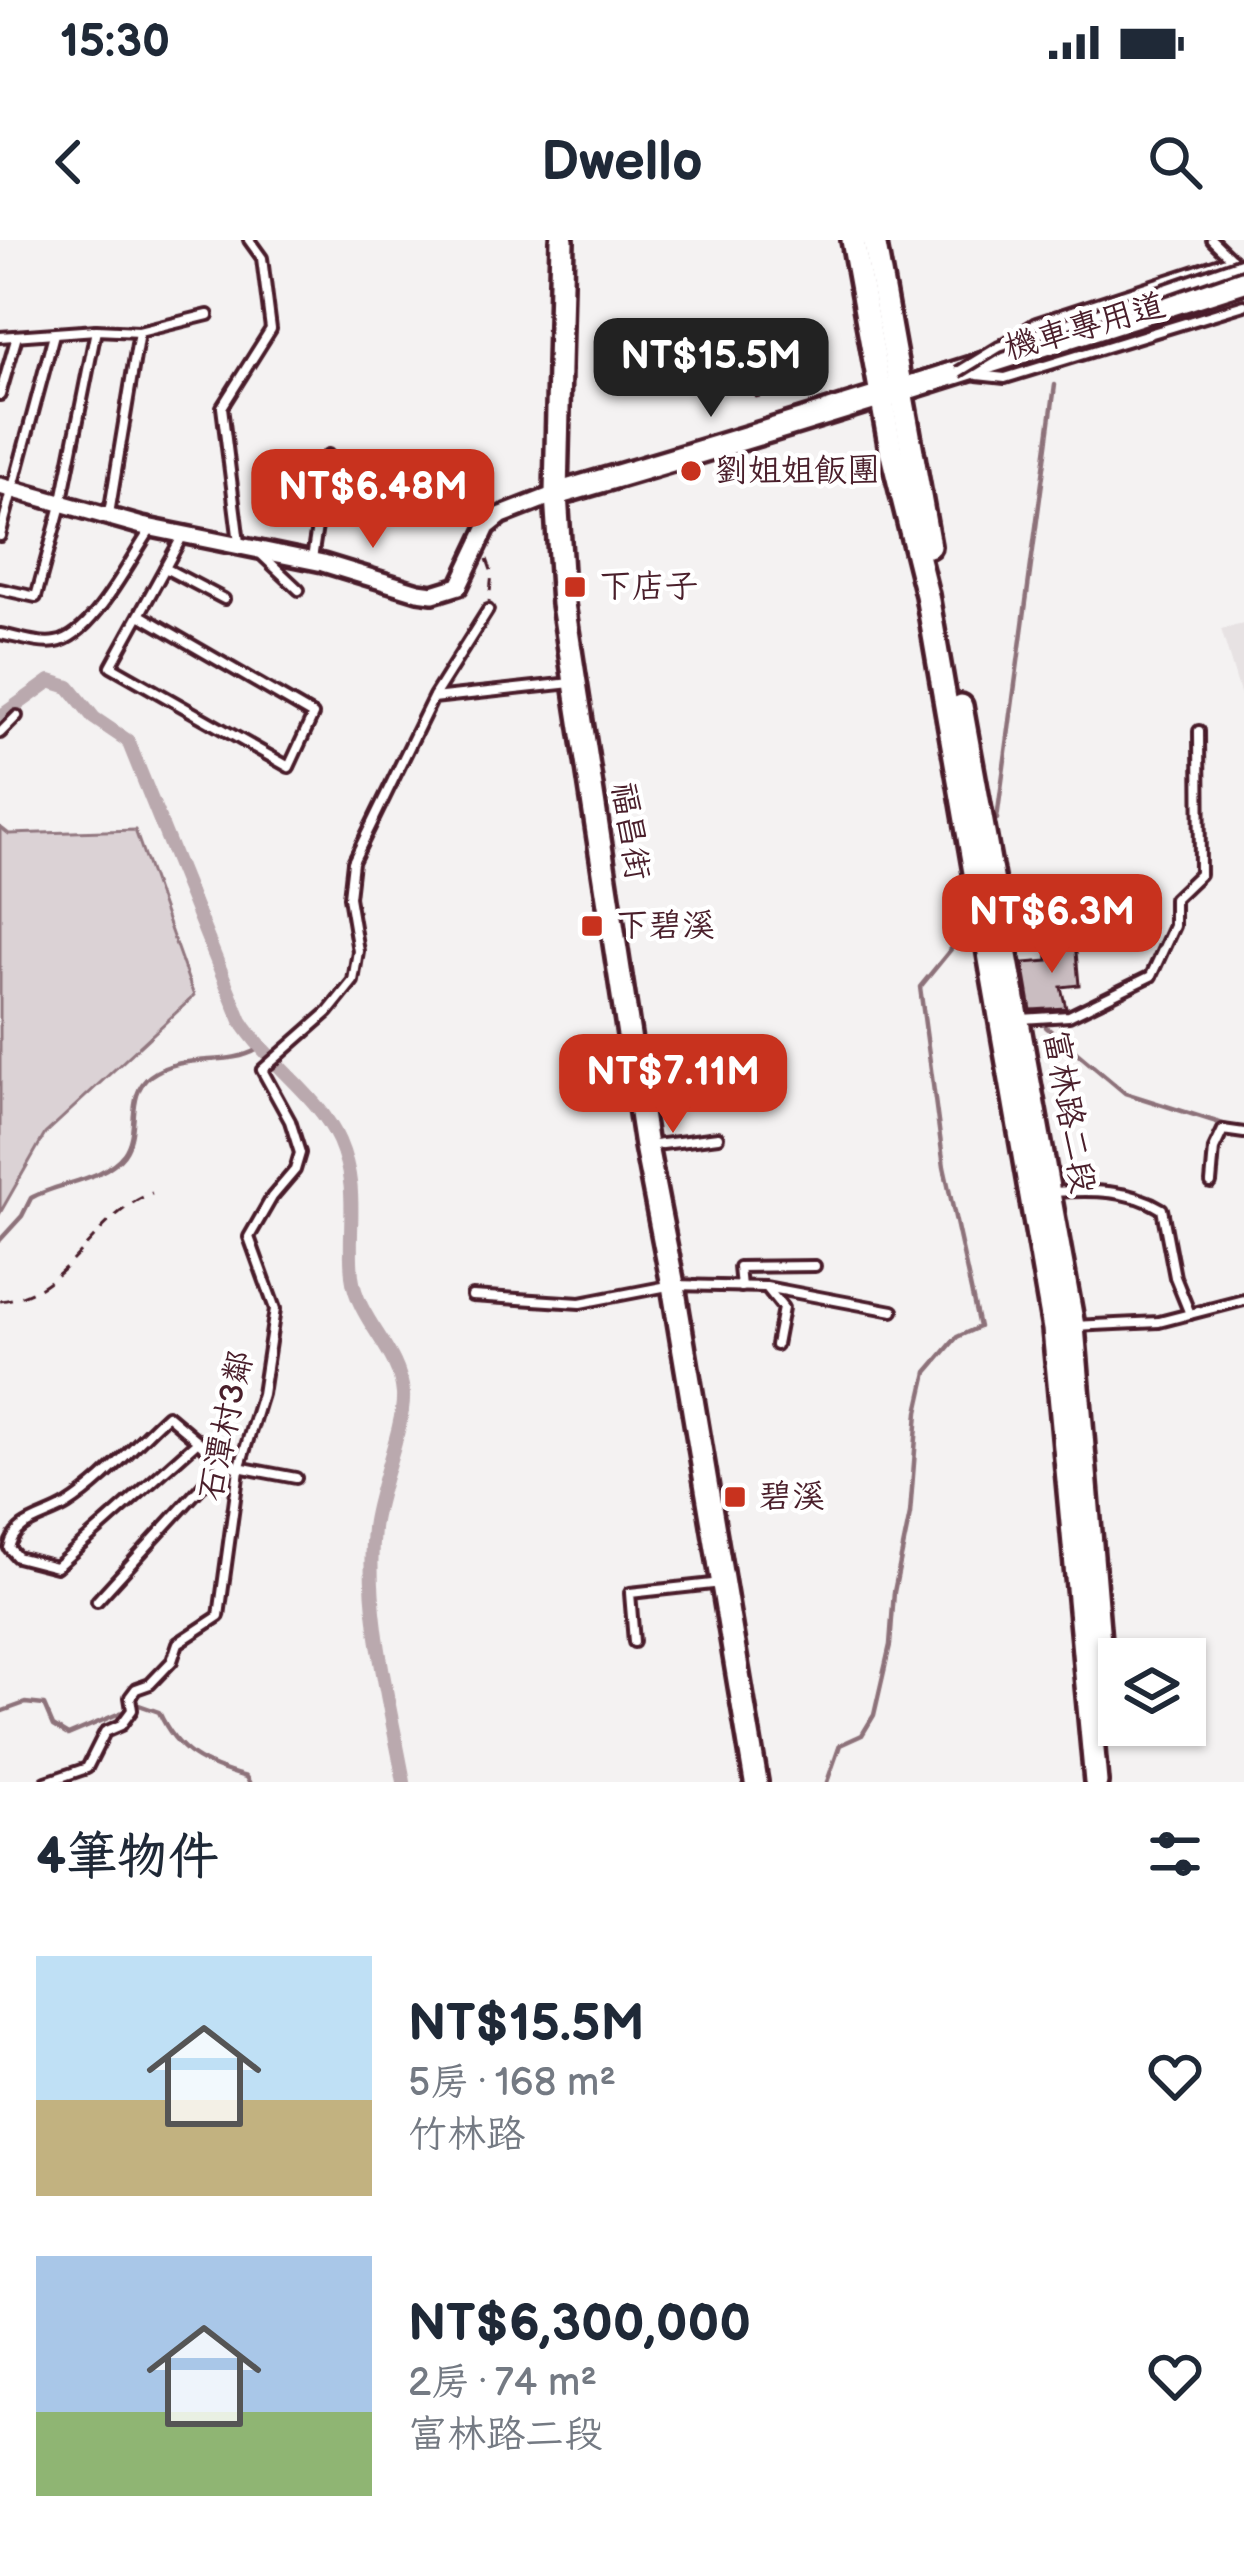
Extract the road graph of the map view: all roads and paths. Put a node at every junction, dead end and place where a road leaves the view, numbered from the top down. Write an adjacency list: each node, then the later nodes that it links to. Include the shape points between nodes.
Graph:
1 (249, 240): 29 (lane, via 262,258 271,329 222,407)
2 (562, 240): 22 (main road, 福昌街)
3 (854, 240): 18 (main road)
4 (874, 240): 18 (main road)
5 (1212, 240): 6 (lane)
6 (1232, 260): 7 (lane); 16 (lane, via 1036,323)
7 (1244, 266): 16 (lane, 機車專用道, bridge)
8 (1244, 281): 17 (main road, bridge)
9 (1244, 305): 17 (lane, 機車專用道, via 1005,378)
10 (208, 315): 12 (lane)
11 (96, 330): 12 (lane); 13 (lane); 23 (lane)
12 (139, 332): 24 (lane)
13 (54, 334): 14 (lane); 21 (lane)
14 (16, 336): 15 (lane); 19 (lane)
15 (0, 337)
16 (999, 346): 17 (lane, 機車專用道, bridge)
17 (958, 372): 18 (main road)
18 (890, 392): 22 (main road); 44 (main road, 富林路二段, via 891,450)
19 (0, 395)
20 (328, 455): 31 (lane)
21 (6, 488): 23 (street); 27 (lane)
22 (556, 494): 28 (street, via 502,515); 39 (main road, 福昌街)
23 (61, 505): 24 (street); 33 (lane, via 36,597)
24 (108, 517): 25 (street)
25 (147, 527): 26 (street); 38 (lane, via 92,616 69,638)
26 (184, 534): 29 (street); 32 (lane)
27 (0, 536)
28 (480, 537): 31 (street, via 459,586 433,594); 36 (path, via 492,573)
29 (239, 545): 30 (street)
30 (258, 549): 31 (street); 34 (lane)
31 (312, 560)
32 (165, 568): 35 (lane); 37 (lane)
33 (0, 589)
34 (299, 590)
35 (224, 599)
36 (488, 610): 40 (lane, 石潭村3鄰)
37 (140, 615): 37 (lane, via 313,715 290,767 111,666)
38 (0, 634)
39 (573, 683): 40 (lane); 46 (main road, 福昌街)
40 (433, 698): 67 (lane, 石潭村3鄰, via 353,862 353,981 262,1070 300,1153 249,1238 275,1309)
41 (17, 716): 43 (lane)
42 (1199, 731): 44 (lane, via 1200,874 1174,899 1174,926 1151,976 1069,1016)
43 (0, 733)
44 (1010, 1020): 51 (main road, 富林路二段); 62 (main road, 富林路二段)
45 (712, 1072): 46 (lane)
46 (636, 1085): 49 (main road, 福昌街)
47 (1244, 1133): 50 (lane, via 1223,1130)
48 (718, 1137): 49 (lane)
49 (646, 1146): 54 (main road, 福昌街)
50 (1211, 1183)
51 (1049, 1192): 61 (lane, via 1093,1190 1162,1209); 62 (main road, 富林路二段)
52 (152, 1193): 59 (path, via 111,1216 52,1280)
53 (815, 1266): 55 (lane, via 739,1267)
54 (673, 1285): 55 (lane); 57 (lane, via 580,1303); 69 (main road, 福昌街)
55 (741, 1287): 56 (lane)
56 (766, 1287): 60 (lane); 63 (lane, via 783,1308)
57 (472, 1296)
58 (1244, 1300): 61 (lane)
59 (0, 1301)
60 (893, 1311)
61 (1190, 1314): 62 (lane)
62 (1063, 1328): 66 (main road, 富林路二段)
63 (776, 1345)
64 (198, 1441): 64 (lane, via 166,1415 69,1504 12,1534 9,1549 56,1567); 65 (lane)
65 (222, 1464): 67 (lane); 70 (lane)
66 (1077, 1467): 74 (main road, 富林路二段); 75 (main road, 富林路二段)
67 (239, 1469): 68 (lane); 72 (lane, 石潭村3鄰, via 219,1616 178,1643 172,1661 136,1689 121,1725 105,1732 87,1768)
68 (296, 1478)
69 (723, 1583): 71 (lane, via 630,1593); 73 (main road, 福昌街)
70 (97, 1601)
71 (634, 1642)
72 (46, 1782)
73 (756, 1782)
74 (1096, 1782)
75 (1110, 1782)

